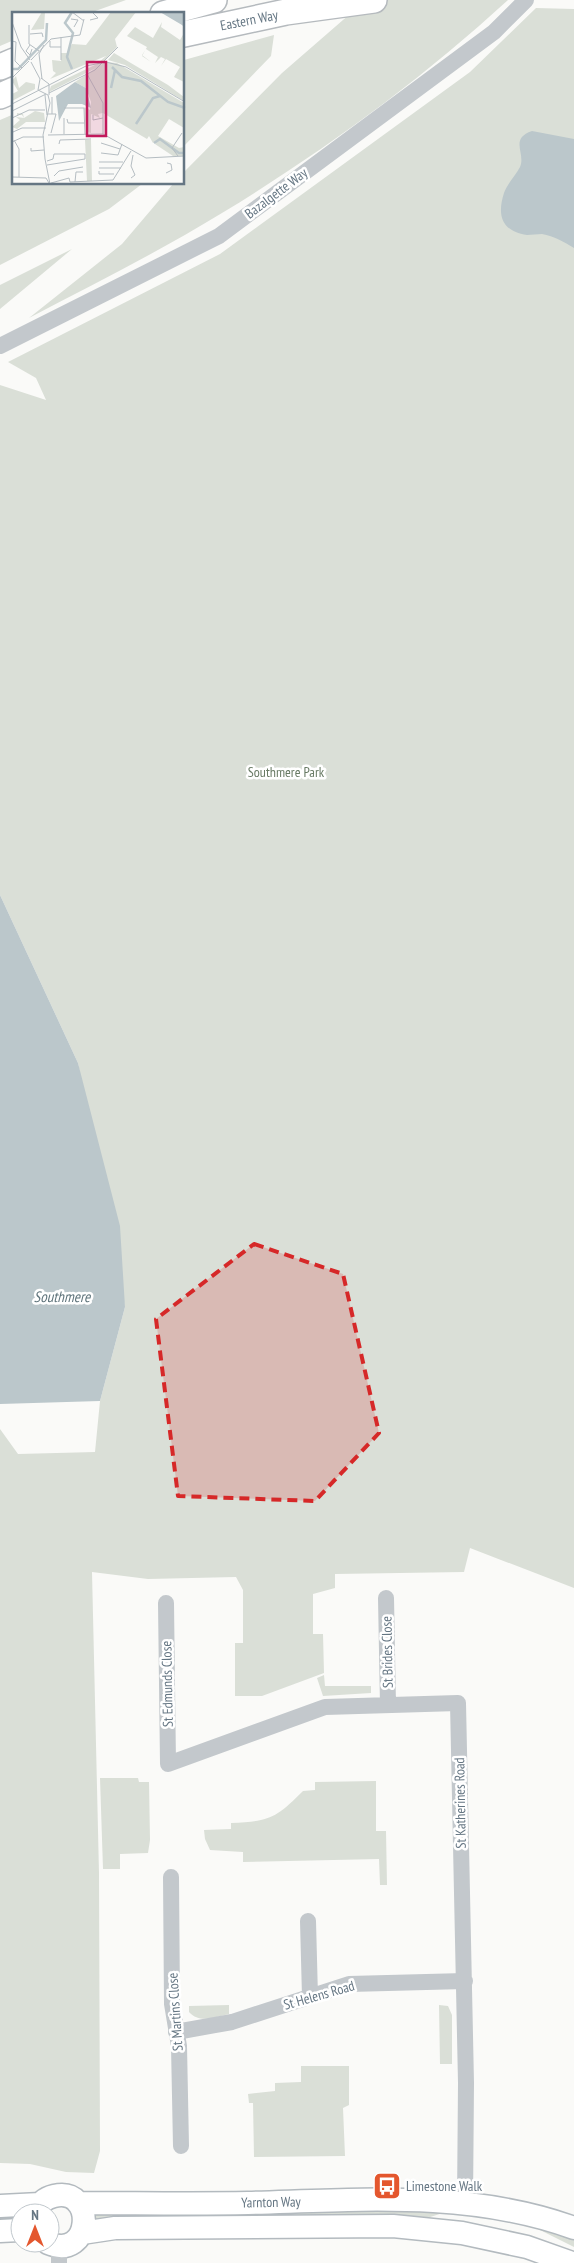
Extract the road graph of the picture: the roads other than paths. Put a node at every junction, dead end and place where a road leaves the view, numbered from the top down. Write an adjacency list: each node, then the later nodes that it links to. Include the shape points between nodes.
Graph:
1 (374, 0): 5 (main road, Eastern Way, via 286,12)
2 (526, 0): 10 (street, Bazalgette Way, via 494,32 219,236)
3 (209, 1): 4 (main road)
4 (169, 12)
5 (185, 34)
6 (12, 62): 7 (main road)
7 (0, 67)
8 (12, 91): 9 (main road)
9 (0, 96)
10 (0, 346)
11 (386, 1598): 13 (street, St Brides Close)
12 (166, 1603): 14 (street, St Edmunds Close)
13 (388, 1705): 14 (street, St Katherines Road, via 325,1707); 17 (street, St Katherines Road, via 458,1703)
14 (168, 1764)
15 (171, 1878): 19 (street, St Martins Close, via 172,2004)
16 (308, 1921): 18 (street)
17 (464, 1981): 18 (street, St Helens Road, via 349,1984); 21 (street, St Katherines Road)
18 (310, 1997): 19 (street, St Helens Road, via 232,2022)
19 (176, 2032): 20 (street, St Martins Close)
20 (181, 2146)
21 (465, 2202): 23 (street, Yarnton Way, via 372,2199); 24 (street, Yarnton Way, via 535,2216); 26 (street)
22 (43, 2203): 23 (street, Yarnton Way, via 48,2197 59,2195)
23 (78, 2203): 25 (street, via 85,2217)
24 (574, 2228)
25 (82, 2233): 26 (street, Yarnton Way, via 115,2228 393,2226); 27 (street, Yarnton Way)
26 (462, 2233): 28 (street, Yarnton Way, via 527,2247)
27 (60, 2248)
28 (572, 2263)

